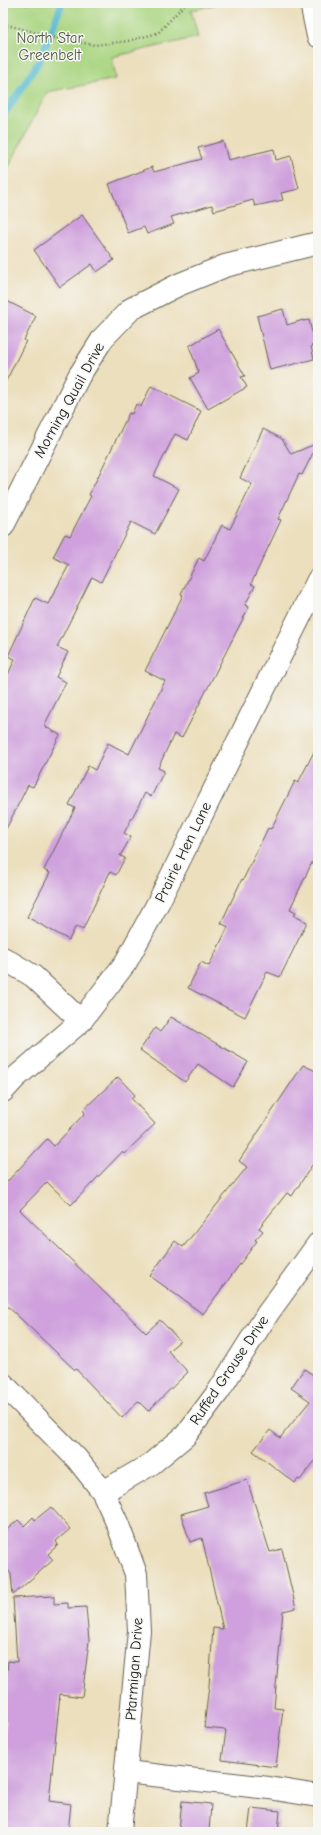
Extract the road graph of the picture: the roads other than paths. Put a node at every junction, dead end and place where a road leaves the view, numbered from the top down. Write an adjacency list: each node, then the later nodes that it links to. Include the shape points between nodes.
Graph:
1 (311, 3): 2 (street)
2 (318, 36)
3 (318, 243): 4 (street, Morning Quail Drive, via 225,266 178,285 131,310 104,338 79,376)
4 (3, 526)
5 (318, 580): 7 (street, Prairie Hen Lane, via 158,903 126,962)
6 (3, 958): 7 (street, via 33,976)
7 (81, 1021): 8 (street, Prairie Hen Lane)
8 (3, 1091)
9 (318, 1244): 11 (street, Ruffed Grouse Drive, via 268,1313 218,1392 185,1436 151,1464)
10 (3, 1384): 11 (street, Ptarmigan Drive, via 77,1459)
11 (104, 1492): 12 (street, Ptarmigan Drive, via 136,1574 139,1631)
12 (126, 1772): 13 (street); 14 (street, Ptarmigan Drive)
13 (318, 1796)
14 (120, 1832)

